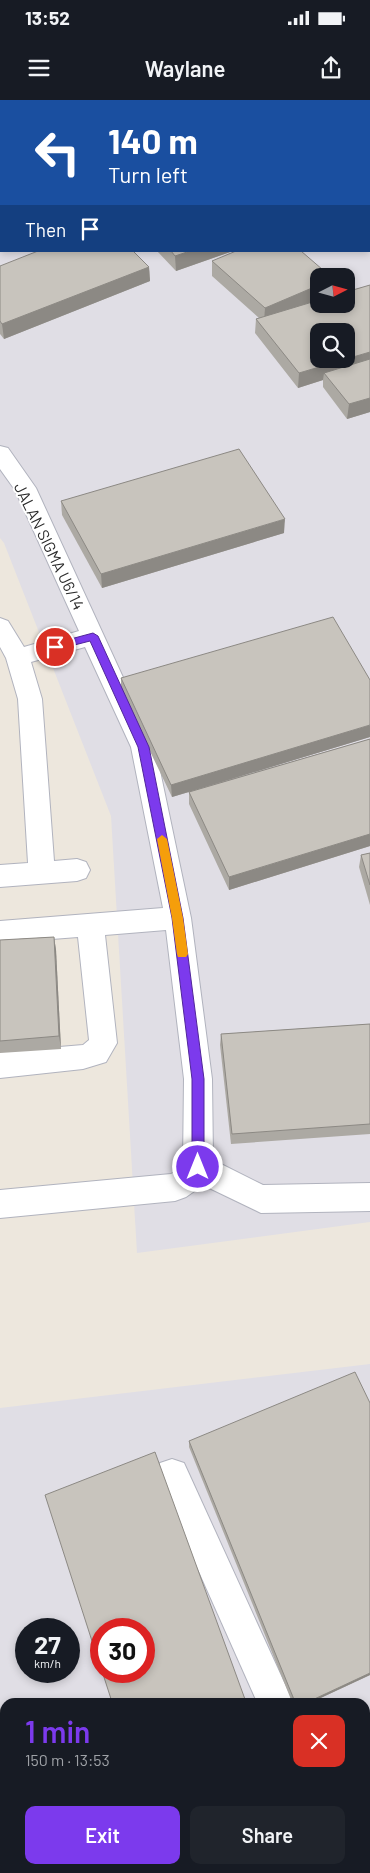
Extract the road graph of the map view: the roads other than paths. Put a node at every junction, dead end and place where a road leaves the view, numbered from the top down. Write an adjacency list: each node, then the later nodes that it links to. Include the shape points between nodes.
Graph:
1 (0, 453): 3 (street, JALAN SIGMA U6/14, via 25,488)
2 (0, 626): 4 (street)
3 (93, 636): 4 (street); 8 (street, JALAN SIGMA U6/14, via 143,747)
4 (18, 657): 6 (street, via 30,699)
5 (77, 870): 6 (street)
6 (42, 873): 7 (street)
7 (0, 876)
8 (178, 918): 9 (street); 12 (street, JALAN SIGMA U6/14, via 198,1079)
9 (90, 925): 10 (street); 11 (street, via 103,1043 96,1053 83,1058)
10 (0, 932)
11 (0, 1065)
12 (198, 1167): 13 (street, via 261,1199); 14 (street, via 191,1178 174,1187)
13 (370, 1197)
14 (0, 1204)
15 (172, 1475): 16 (street)
16 (273, 1698)

